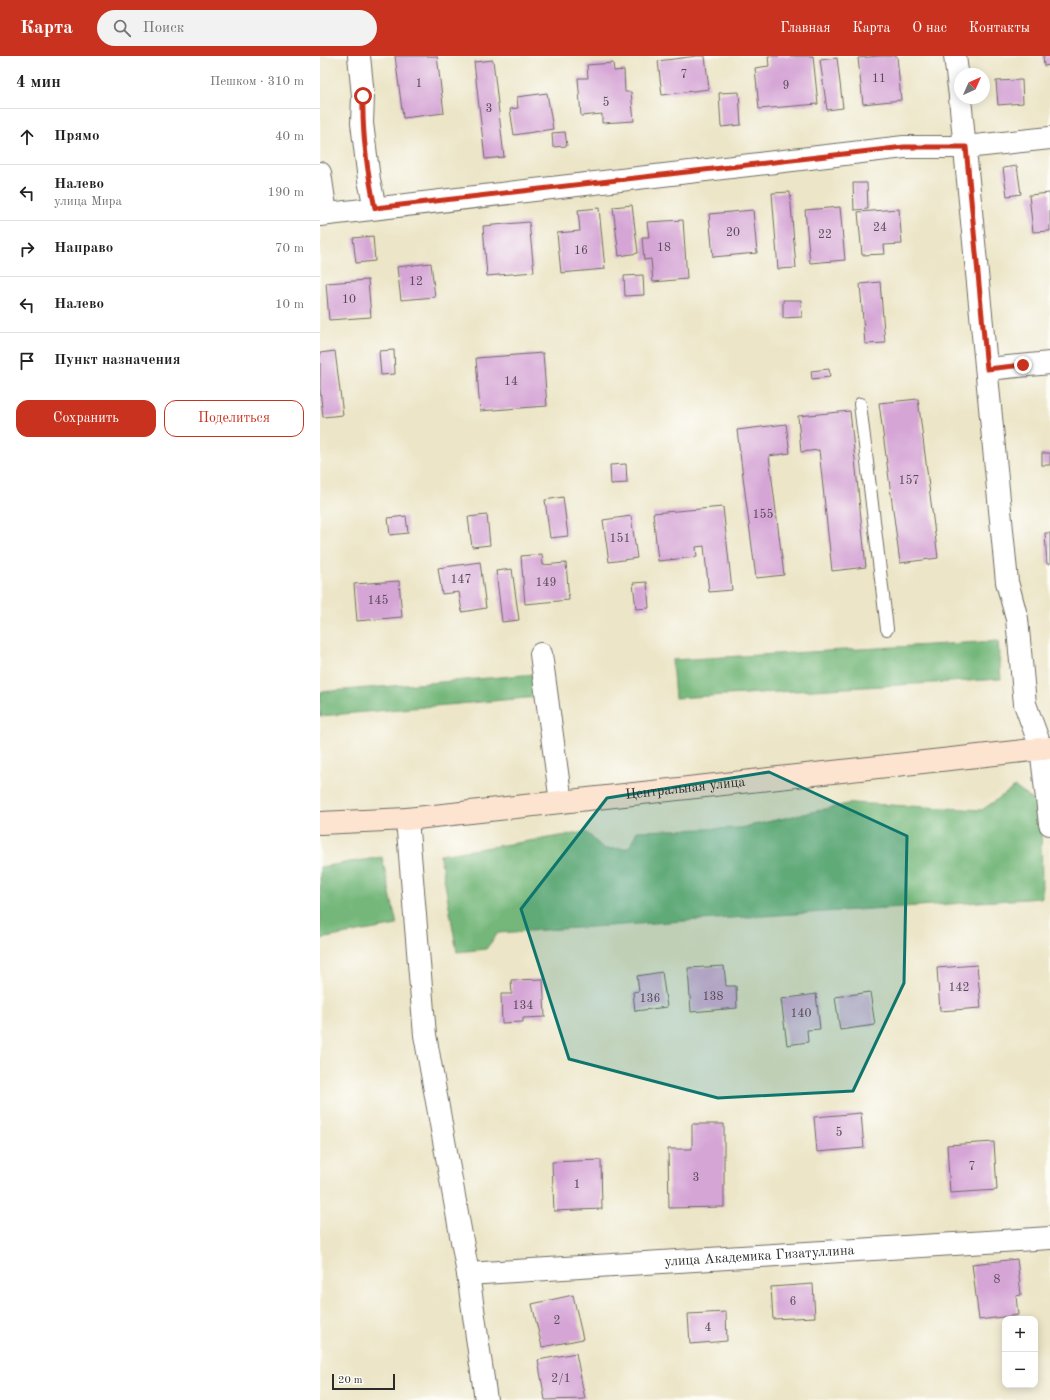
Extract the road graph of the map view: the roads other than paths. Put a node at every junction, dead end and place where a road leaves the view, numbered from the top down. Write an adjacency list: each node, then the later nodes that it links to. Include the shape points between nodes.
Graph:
1 (359, 56): 8 (street, via 363,96 362,123)
2 (955, 56): 3 (street)
3 (956, 68)
4 (961, 104): 6 (street)
5 (1050, 138): 6 (street)
6 (966, 147): 8 (street, via 904,147); 11 (street)
7 (320, 172): 9 (street)
8 (375, 208): 9 (street)
9 (323, 214)
10 (1050, 363): 11 (street)
11 (987, 369): 15 (street, via 1007,582 1017,619 1025,704)
12 (860, 404): 13 (lane)
13 (887, 629)
14 (541, 654): 16 (street)
15 (1046, 748): 16 (street, Центральная улица); 19 (street)
16 (561, 802): 17 (street, Центральная улица)
17 (407, 819): 18 (street, Центральная улица); 21 (street, via 425,1035)
18 (320, 824)
19 (1050, 824)
20 (1050, 1238): 21 (street, улица Академика Гизатуллина)
21 (468, 1274): 22 (street)
22 (486, 1400)

